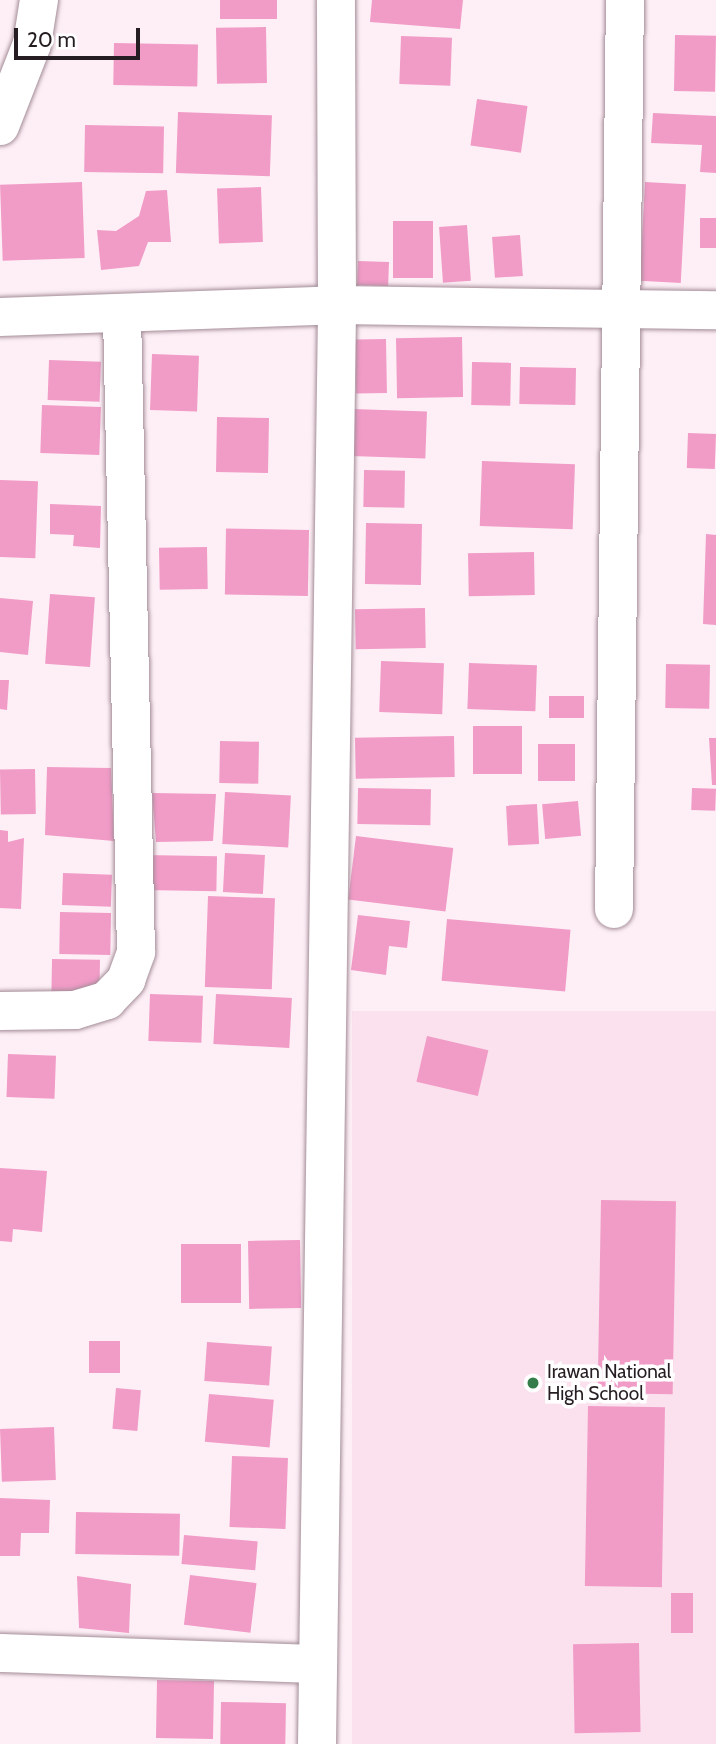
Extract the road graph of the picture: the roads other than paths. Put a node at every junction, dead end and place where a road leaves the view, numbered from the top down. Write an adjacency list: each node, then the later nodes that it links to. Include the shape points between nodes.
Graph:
1 (39, 0): 4 (street, via 32,44)
2 (336, 0): 5 (street)
3 (625, 0): 6 (street)
4 (0, 126)
5 (337, 305): 6 (street); 8 (street); 13 (street)
6 (620, 309): 7 (street); 10 (street)
7 (716, 310)
8 (122, 314): 9 (street); 11 (street, via 136,952 127,980 107,1000 75,1010)
9 (0, 317)
10 (614, 909)
11 (0, 1011)
12 (0, 1653): 13 (street)
13 (317, 1664): 14 (street)
14 (317, 1744)

